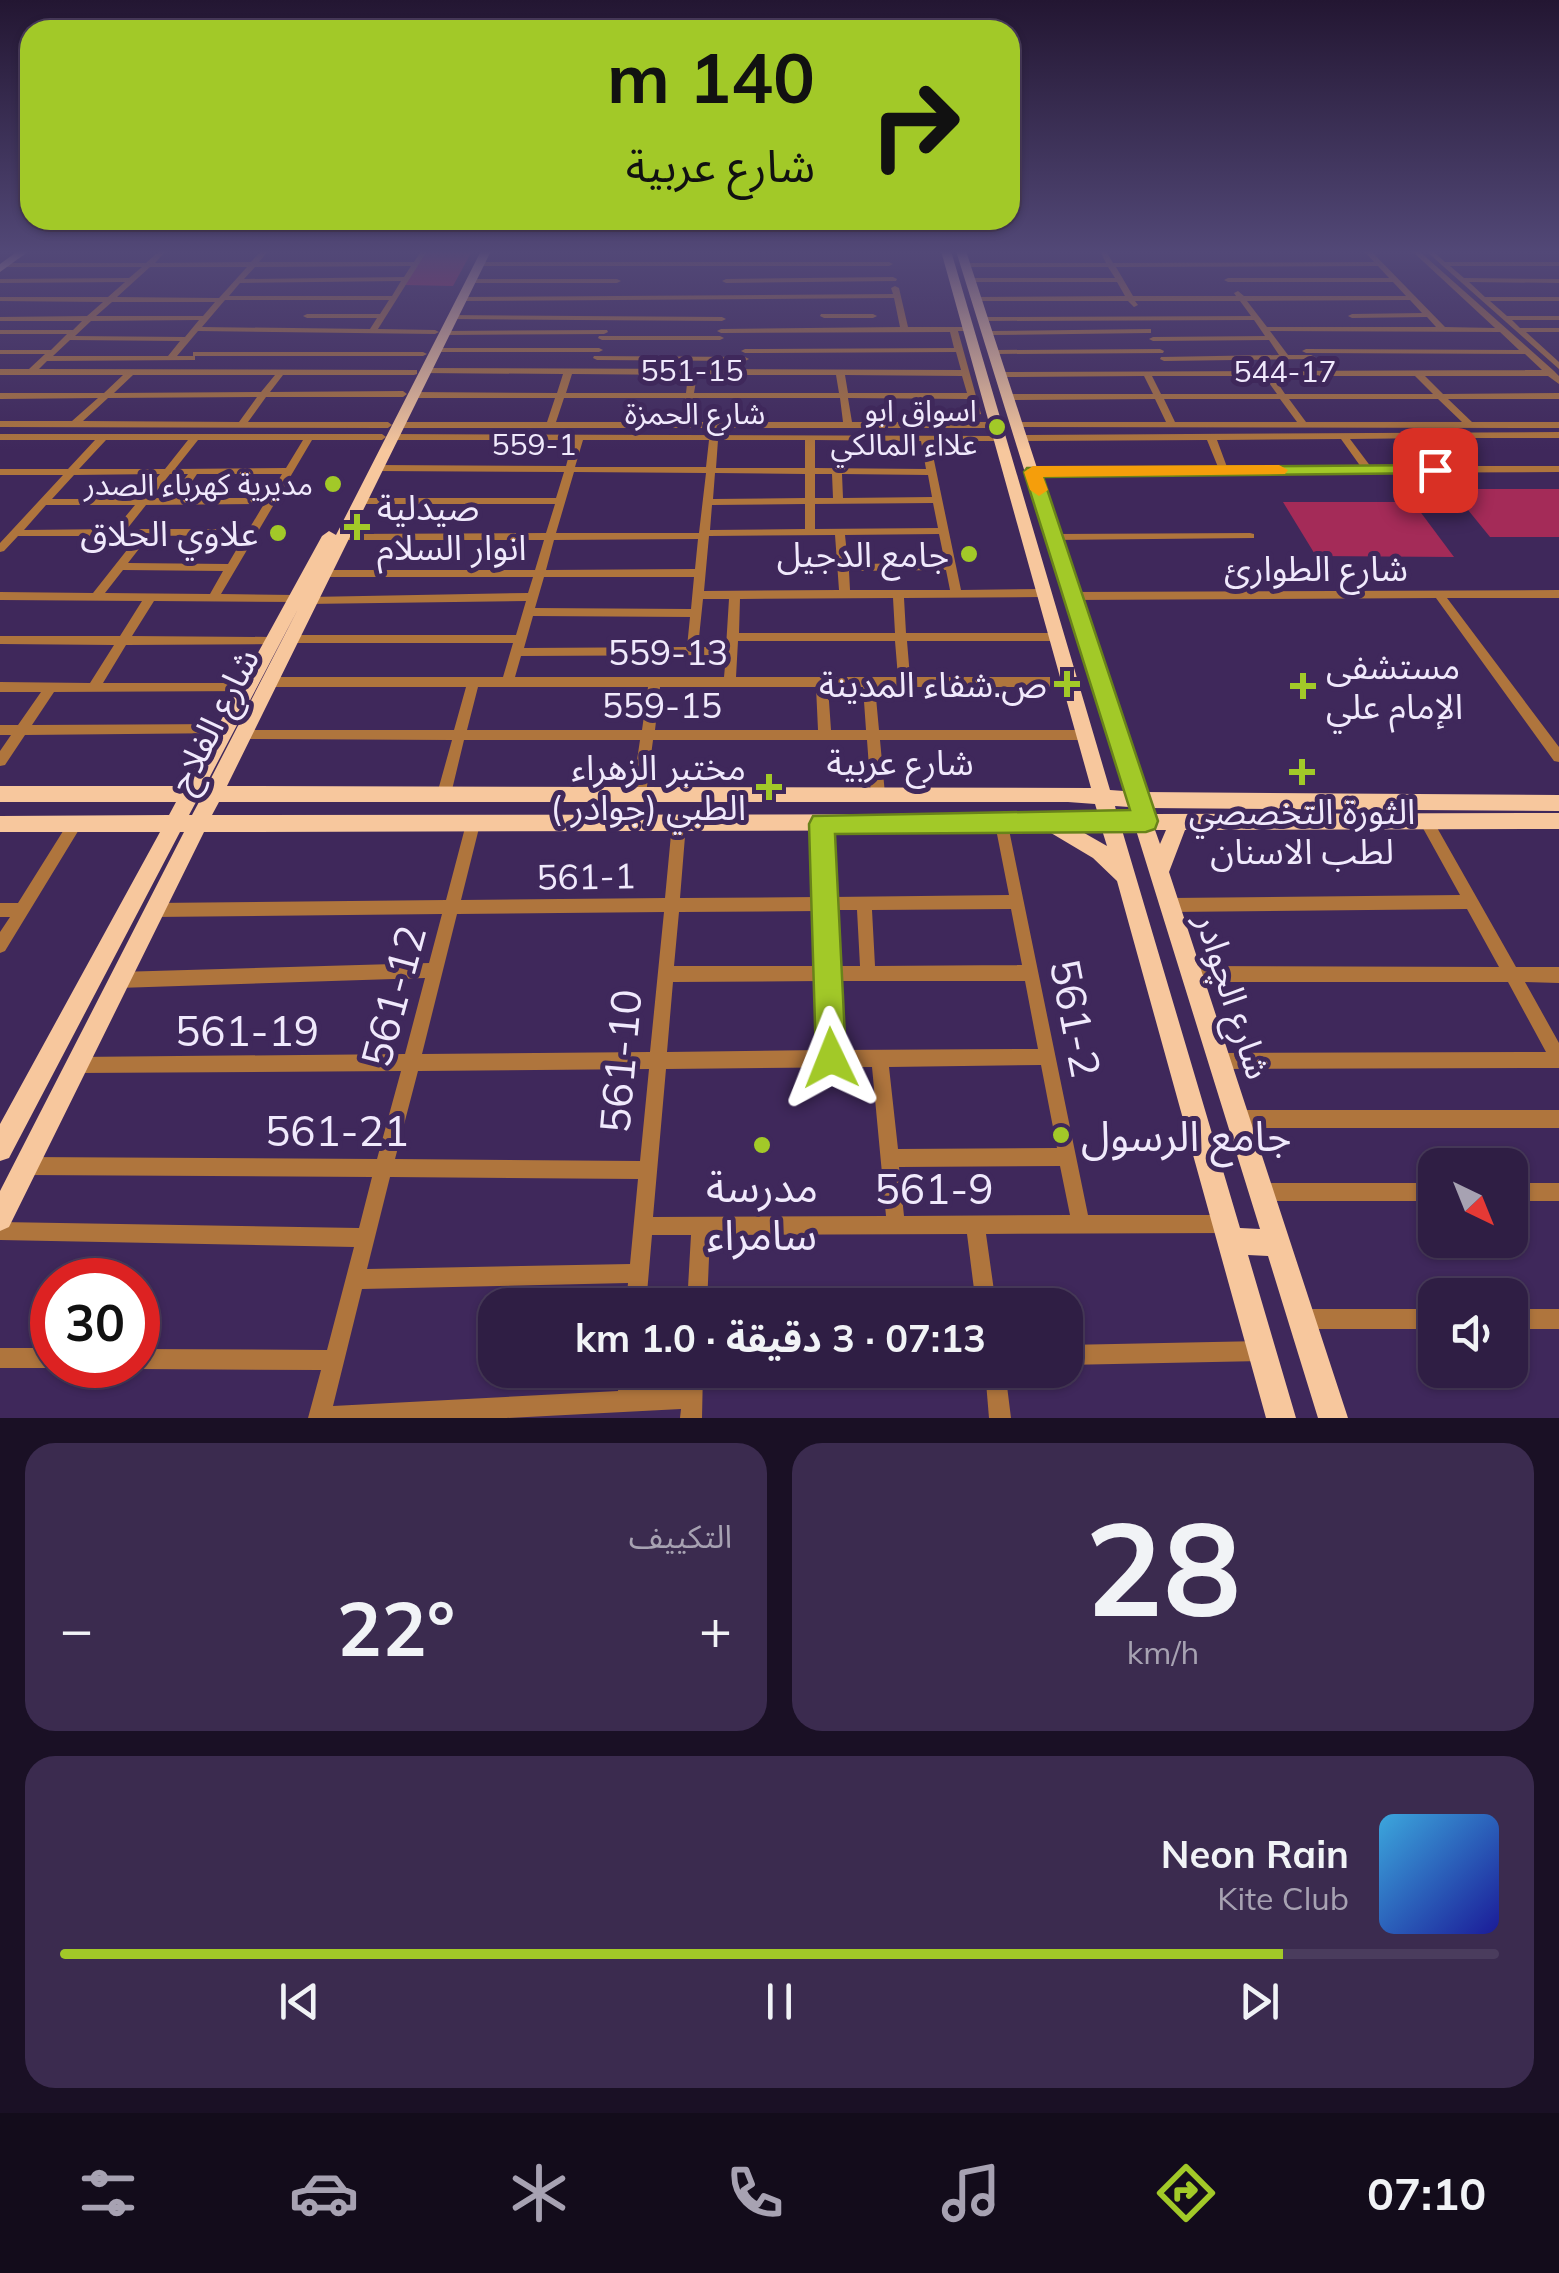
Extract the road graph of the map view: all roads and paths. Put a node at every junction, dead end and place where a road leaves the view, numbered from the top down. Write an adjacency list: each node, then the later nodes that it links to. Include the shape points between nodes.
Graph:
1 (306, 317): 29 (street)
2 (381, 317): 31 (street)
3 (448, 317): 49 (main road, شارع الفلاح)
4 (449, 317): 49 (main road, شارع الفلاح)
5 (824, 317): 32 (street)
6 (902, 317): 34 (street)
7 (965, 317): 24 (main road, شارع الچوادر)
8 (1353, 317): 27 (street)
9 (1431, 317): 36 (street)
10 (1489, 317): 37 (street)
11 (1504, 317): 38 (street)
12 (1514, 317): 16 (street)
13 (205, 318): 17 (street); 22 (street)
14 (1141, 318): 15 (street); 20 (street); 46 (street)
15 (1256, 318): 25 (street)
16 (1559, 318)
17 (90, 319): 21 (street); 44 (street)
18 (607, 319): 19 (street); 45 (street); 49 (street)
19 (722, 319): 43 (street)
20 (985, 319): 42 (main road, شارع الچوادر)
21 (0, 320)
22 (196, 329): 28 (street); 48 (street)
23 (953, 329): 24 (street); 34 (street); 50 (street)
24 (968, 329): 120 (main road, شارع الچوادر)
25 (1264, 329): 26 (street); 47 (street)
26 (1289, 329): 27 (street); 60 (street)
27 (1364, 329): 35 (street)
28 (217, 330): 29 (street); 64 (street)
29 (296, 330): 30 (street)
30 (335, 330): 31 (street); 58 (street)
31 (373, 330): 49 (street)
32 (826, 330): 33 (street); 40 (street)
33 (863, 330): 34 (street); 51 (street)
34 (905, 330)
35 (1403, 330): 36 (street); 54 (street)
36 (1443, 330): 37 (street)
37 (1503, 330): 55 (street)
38 (1518, 330): 39 (street); 56 (street)
39 (1559, 330)
40 (746, 331): 43 (street); 62 (street)
41 (0, 332): 44 (street)
42 (990, 333): 46 (street); 53 (main road, شارع الچوادر)
43 (720, 334): 45 (street); 67 (street)
44 (73, 335): 48 (street); 61 (street)
45 (603, 335): 49 (street); 59 (street)
46 (1151, 335): 47 (street); 63 (street)
47 (1271, 338): 65 (street)
48 (187, 339): 66 (street)
49 (432, 347): 58 (street); 59 (street); 72 (street); 73 (street); 92 (main road, شارع الفلاح)
50 (959, 350): 51 (street); 80 (street)
51 (867, 351): 62 (street); 79 (street)
52 (0, 352): 61 (street)
53 (996, 352): 63 (street); 83 (main road, شارع الچوادر)
54 (1424, 352): 55 (street); 60 (street); 90 (street)
55 (1528, 352): 81 (street)
56 (1544, 352): 57 (street); 81 (street)
57 (1559, 352)
58 (318, 354): 64 (street); 72 (street)
59 (598, 354): 67 (street); 74 (street)
60 (1308, 354): 65 (street); 87 (street)
61 (50, 355): 66 (street); 68 (street)
62 (745, 355): 67 (street); 76 (street)
63 (1162, 355): 65 (street); 85 (street)
64 (194, 356): 66 (street); 69 (street)
65 (1285, 357)
66 (170, 358)
67 (717, 358)
68 (32, 372): 82 (street); 91 (street)
69 (179, 372): 70 (street); 82 (street)
70 (244, 372): 71 (street); 97 (street)
71 (281, 372): 72 (street); 93 (street)
72 (304, 372)
73 (568, 372): 74 (street); 94 (street)
74 (594, 372): 75 (street)
75 (693, 372): 76 (street); 98 (street)
76 (744, 372): 77 (street)
77 (808, 372): 78 (street); 99 (street)
78 (840, 372): 79 (street); 100 (street)
79 (871, 372): 80 (street)
80 (965, 373): 101 (street)
81 (1556, 373): 90 (street)
82 (129, 374): 96 (street)
83 (1003, 374): 84 (street); 107 (main road, شارع الچوادر)
84 (1146, 374): 85 (street); 102 (street)
85 (1172, 374): 86 (street)
86 (1267, 374): 87 (street); 103 (street)
87 (1323, 374): 88 (street)
88 (1385, 374): 89 (street); 104 (street)
89 (1418, 374): 90 (street); 105 (street)
90 (1445, 374)
91 (2, 375)
92 (408, 394): 93 (street, 551-15); 94 (street, 551-15); 121 (main road, شارع الفلاح)
93 (263, 395): 97 (street, 551-15); 111 (street)
94 (561, 395): 98 (street, 551-15); 112 (street)
95 (0, 396): 96 (street, 551-15)
96 (106, 396): 97 (street, 551-15); 110 (street)
97 (226, 396)
98 (690, 396): 99 (street, 551-15); 114 (street)
99 (808, 396): 100 (street, 551-15)
100 (844, 396): 101 (street, 551-15); 115 (street)
101 (972, 396): 120 (street)
102 (1158, 396): 103 (street, 544-17); 107 (street, 544-17); 116 (street)
103 (1283, 396): 104 (street, 544-17); 118 (street)
104 (1406, 396): 105 (street, 544-17)
105 (1441, 396): 106 (street, 544-17); 119 (street)
106 (1559, 396)
107 (1011, 397): 122 (main road, شارع الچوادر)
108 (0, 424): 109 (street, شارع الحمزة)
109 (62, 424): 110 (street, شارع الحمزة); 128 (street)
110 (76, 424): 111 (street, شارع الحمزة)
111 (241, 425): 121 (street, شارع الحمزة)
112 (550, 425): 113 (street, شارع الحمزة); 121 (street, شارع الحمزة)
113 (660, 425): 114 (street, شارع الحمزة); 134 (street)
114 (685, 425): 115 (street, شارع الحمزة)
115 (848, 425): 120 (street, شارع الحمزة)
116 (1172, 425): 117 (street); 122 (street)
117 (1275, 425): 118 (street); 132 (street)
118 (1303, 425): 119 (street)
119 (1470, 425): 123 (street)
120 (990, 426): 137 (street, شارع الحمزة); 177 (main road, شارع الچوادر)
121 (390, 431): 124 (street, شارع الحمزة); 133 (street, شارع الحمزة); 138 (main road, شارع الفلاح); 200 (main road, شارع الفلاح)
122 (1021, 432): 131 (street); 153 (main road, شارع الچوادر)
123 (1558, 434): 126 (street)
124 (309, 436): 130 (street, شارع الحمزة); 145 (street)
125 (1343, 436): 126 (street); 132 (street); 143 (street)
126 (1439, 436): 144 (street)
127 (0, 437): 128 (street, شارع الحمزة)
128 (50, 437): 129 (street, شارع الحمزة)
129 (103, 437): 130 (street, شارع الحمزة); 149 (street)
130 (195, 437): 150 (street)
131 (1212, 437): 132 (street); 142 (street)
132 (1283, 437)
133 (579, 438): 134 (street, شارع الحمزة); 139 (street)
134 (658, 438): 135 (street, شارع الحمزة)
135 (714, 438): 136 (street, شارع الحمزة); 141 (street)
136 (810, 438): 137 (street, شارع الحمزة); 146 (street)
137 (925, 438): 152 (street)
138 (376, 468): 139 (street, 559-1); 157 (main road, شارع الفلاح)
139 (570, 469): 141 (street, 559-1); 158 (street)
140 (1559, 469): 144 (street)
141 (710, 470): 146 (street, 559-1); 164 (street)
142 (1224, 470): 143 (street); 153 (street)
143 (1368, 470): 144 (street)
144 (1469, 470)
145 (288, 471): 151 (street); 156 (street)
146 (809, 471): 147 (street, 559-1); 159 (street)
147 (837, 471): 152 (street, 559-1); 160 (street)
148 (6, 472): 149 (street); 154 (street)
149 (71, 472): 150 (street); 161 (street)
150 (167, 472): 151 (street); 162 (street)
151 (194, 472): 163 (street)
152 (932, 472): 155 (street)
153 (1033, 472): 176 (main road, شارع الچوادر)
154 (0, 485)
155 (937, 500): 160 (street); 165 (street)
156 (270, 501): 163 (street); 168 (street)
157 (359, 501): 158 (street); 175 (main road, شارع الفلاح)
158 (560, 501): 172 (street)
159 (809, 501): 160 (street); 164 (street); 169 (street)
160 (838, 501)
161 (43, 502): 162 (street); 174 (street)
162 (143, 502): 163 (street); 166 (street)
163 (173, 502)
164 (707, 502): 171 (street)
165 (943, 531): 170 (street); 180 (street)
166 (118, 532): 167 (street); 174 (street)
167 (146, 532): 168 (street); 179 (street)
168 (252, 532): 181 (street)
169 (810, 532): 170 (street); 171 (street)
170 (840, 532): 182 (street)
171 (704, 535): 172 (street); 183 (street)
172 (550, 536): 175 (street); 184 (street)
173 (1250, 536): 176 (street)
174 (8, 537): 178 (street)
175 (341, 537): 185 (main road, شارع الفلاح)
176 (1056, 543): 177 (main road); 195 (main road, شارع الچوادر)
177 (1030, 548): 186 (main road, شارع الچوادر)
178 (0, 549)
179 (120, 566): 181 (street); 197 (street)
180 (950, 566): 182 (street); 189 (street)
181 (231, 568): 199 (street)
182 (842, 568): 187 (street)
183 (700, 572): 184 (street); 194 (street)
184 (540, 573): 185 (street); 196 (street)
185 (323, 574): 200 (main road, شارع الفلاح)
186 (1043, 593): 189 (street); 204 (main road, شارع الچوادر)
187 (845, 594): 188 (street); 191 (street)
188 (898, 594): 189 (street); 203 (street)
189 (956, 594)
190 (1559, 594): 192 (street, شارع الطوارئ)
191 (734, 595): 194 (street); 208 (street)
192 (1440, 595): 195 (street, شارع الطوارئ); 232 (street)
193 (0, 596): 197 (street)
194 (698, 596): 202 (street)
195 (1073, 596): 236 (main road, شارع الچوادر)
196 (533, 597): 200 (street); 201 (street)
197 (96, 598): 198 (street)
198 (150, 598): 199 (street); 206 (street)
199 (213, 598): 200 (street)
200 (302, 600): 207 (main road, شارع الفلاح)
201 (528, 612): 202 (street); 209 (street)
202 (696, 614): 210 (street)
203 (900, 638): 204 (street); 208 (street); 218 (street)
204 (1056, 638): 219 (main road, شارع الچوادر)
205 (0, 640): 206 (street)
206 (124, 640): 207 (street); 222 (street)
207 (281, 640): 209 (street); 211 (main road, شارع الفلاح); 223 (main road, شارع الفلاح)
208 (732, 644): 210 (street); 215 (street)
209 (519, 646): 210 (street); 213 (street)
210 (692, 651)
211 (268, 682): 212 (street, 559-13); 226 (main road, شارع الفلاح)
212 (474, 682): 213 (street, 559-13); 227 (street)
213 (508, 682): 214 (street, 559-13)
214 (655, 682): 215 (street, 559-13); 228 (street)
215 (730, 682): 216 (street, 559-13)
216 (822, 682): 217 (street, 559-13); 229 (street)
217 (869, 682): 218 (street, 559-13); 230 (street)
218 (904, 682): 219 (street, 559-13)
219 (1069, 682): 231 (main road, شارع الچوادر)
220 (0, 687): 221 (street)
221 (50, 688): 222 (street); 225 (street)
222 (93, 688): 223 (street)
223 (249, 688): 226 (main road, شارع الفلاح)
224 (0, 730): 225 (street, 559-15)
225 (21, 730): 226 (street, 559-15); 233 (street)
226 (234, 732): 227 (street, 559-15); 235 (main road, شارع الفلاح); 237 (main road, شارع الفلاح)
227 (459, 735): 228 (street, 559-15); 243 (street)
228 (647, 735): 229 (street, 559-15); 245 (street)
229 (825, 735): 230 (street, 559-15)
230 (874, 735): 231 (street, 559-15); 246 (street)
231 (1084, 735): 234 (main road, شارع الچوادر)
232 (1559, 756)
233 (0, 761)
234 (1092, 762): 247 (main road); 248 (main road, شارع الچوادر)
235 (225, 768): 241 (main road, شارع الفلاح); 242 (main road, via 234,790)
236 (1128, 769): 250 (main road, شارع الچوادر); 251 (main road)
237 (203, 772): 239 (main road); 240 (main road, شارع الفلاح)
238 (0, 794): 239 (main road, شارع عربية)
239 (157, 794): 240 (main road, شارع عربية)
240 (192, 794): 241 (main road, شارع عربية); 258 (main road, شارع الفلاح)
241 (213, 794): 242 (main road, شارع عربية); 259 (main road, شارع الفلاح)
242 (248, 794): 243 (main road, شارع عربية)
243 (444, 794): 244 (main road, شارع عربية)
244 (597, 794): 245 (main road, شارع عربية); 262 (main road)
245 (640, 794): 246 (main road, شارع عربية)
246 (878, 794): 247 (main road, شارع عربية)
247 (1068, 794): 248 (main road, شارع عربية)
248 (1101, 798): 250 (main road, شارع عربية); 253 (main road, شارع الچوادر)
249 (1559, 803): 251 (main road, شارع عربية)
250 (1141, 811): 251 (main road, شارع عربية); 253 (main road, شارع عربية); 269 (main road, شارع الچوادر)
251 (1175, 811): 254 (main road, شارع عربية); 269 (main road)
252 (1559, 820): 254 (main road, شارع عربية)
253 (1110, 821): 266 (main road, شارع عربية); 270 (main road, شارع الچوادر)
254 (1426, 821): 272 (street)
255 (0, 824): 256 (main road, شارع عربية)
256 (75, 824): 257 (main road, شارع عربية); 279 (street)
257 (132, 824): 258 (main road, شارع عربية); 267 (main road, via 148,827)
258 (176, 824): 259 (main road, شارع عربية); 267 (main road, شارع الفلاح)
259 (197, 824): 260 (main road, شارع عربية); 268 (main road, شارع الفلاح)
260 (236, 824): 261 (main road, شارع عربية); 268 (main road)
261 (474, 824): 262 (main road, شارع عربية); 277 (street, 561-12)
262 (592, 824): 263 (main road, شارع عربية)
263 (679, 824): 264 (main road, شارع عربية); 275 (street, 561-10)
264 (822, 824): 265 (main road, شارع عربية); 273 (street)
265 (1002, 824): 266 (main road, شارع عربية); 271 (street, 561-2)
266 (1049, 824): 270 (main road, via 1100,852)
267 (160, 850): 302 (main road, شارع الفلاح)
268 (184, 851): 280 (main road, شارع الفلاح)
269 (1160, 870): 276 (main road, شارع الچوادر)
270 (1124, 876): 319 (main road, شارع الچوادر)
271 (1018, 902): 274 (street, 561-1); 283 (street, 561-2)
272 (1470, 902): 276 (street); 288 (street)
273 (825, 904): 274 (street, 561-1); 275 (street, 561-1); 285 (street)
274 (864, 904): 286 (street)
275 (672, 905): 277 (street, 561-1); 284 (street, 561-10)
276 (1171, 905): 287 (main road, شارع الچوادر)
277 (452, 908): 280 (street, 561-1); 282 (street, 561-12)
278 (0, 910): 279 (street)
279 (22, 910): 281 (street)
280 (154, 910): 290 (main road, شارع الفلاح)
281 (0, 946)
282 (436, 970): 290 (street); 299 (street, 561-12)
283 (1032, 973): 286 (street); 292 (street, 561-2)
284 (666, 974): 285 (street); 297 (street, 561-10)
285 (828, 974): 286 (street); 293 (street)
286 (868, 974)
287 (1193, 974): 288 (street); 296 (main road, شارع الچوادر)
288 (1512, 974): 289 (street); 291 (street)
289 (1559, 975)
290 (118, 980): 298 (main road, شارع الفلاح)
291 (1552, 1034): 295 (street)
292 (1048, 1057): 294 (street, 561-19); 303 (street, 561-2)
293 (831, 1058): 294 (street, 561-19); 297 (street, 561-19)
294 (880, 1059): 304 (street)
295 (1559, 1060): 296 (street)
296 (1220, 1061): 300 (main road, شارع الچوادر)
297 (658, 1063): 299 (street, 561-19); 307 (street, 561-10)
298 (76, 1065): 299 (street, 561-19); 305 (main road, شارع الفلاح)
299 (411, 1065): 306 (street, 561-12)
300 (1239, 1119): 301 (street); 308 (main road, شارع الچوادر)
301 (1559, 1120)
302 (0, 1148)
303 (1068, 1156): 304 (street); 314 (street, 561-2)
304 (890, 1158): 317 (street)
305 (26, 1166): 306 (street, 561-21); 312 (main road, شارع الفلاح)
306 (384, 1168): 307 (street, 561-21); 320 (street, 561-12)
307 (648, 1170): 315 (street, 561-10)
308 (1262, 1192): 309 (street); 321 (main road, شارع الچوادر)
309 (1418, 1192)
310 (1528, 1192): 311 (street)
311 (1559, 1192)
312 (0, 1218)
313 (976, 1225): 314 (street, 561-9); 317 (street, 561-9); 326 (street)
314 (1081, 1225): 319 (street, 561-9)
315 (643, 1226): 316 (street, 561-9); 322 (street, 561-10)
316 (701, 1226): 317 (street, 561-9); 325 (street)
317 (896, 1226)
318 (0, 1231): 320 (street)
319 (1227, 1232): 321 (main road); 331 (main road, شارع الچوادر)
320 (366, 1238): 323 (street, 561-12)
321 (1278, 1243): 329 (main road, شارع الچوادر)
322 (639, 1273): 323 (street); 324 (street, 561-10)
323 (356, 1280): 336 (street, 561-12)
324 (638, 1288)
325 (698, 1288)
326 (984, 1288)
327 (1528, 1318): 328 (street)
328 (1559, 1318)
329 (1302, 1319): 330 (street); 344 (main road, شارع الچوادر)
330 (1418, 1319)
331 (1262, 1351): 332 (street); 343 (main road, شارع الچوادر)
332 (1083, 1355)
333 (0, 1358): 334 (street)
334 (30, 1358)
335 (160, 1359): 336 (street)
336 (334, 1360): 341 (street, 561-12)
337 (628, 1388): 339 (street)
338 (997, 1388): 342 (street)
339 (627, 1402): 340 (street); 341 (street)
340 (691, 1408)
341 (320, 1417)
342 (1000, 1418)
343 (1281, 1418)
344 (1334, 1418)

